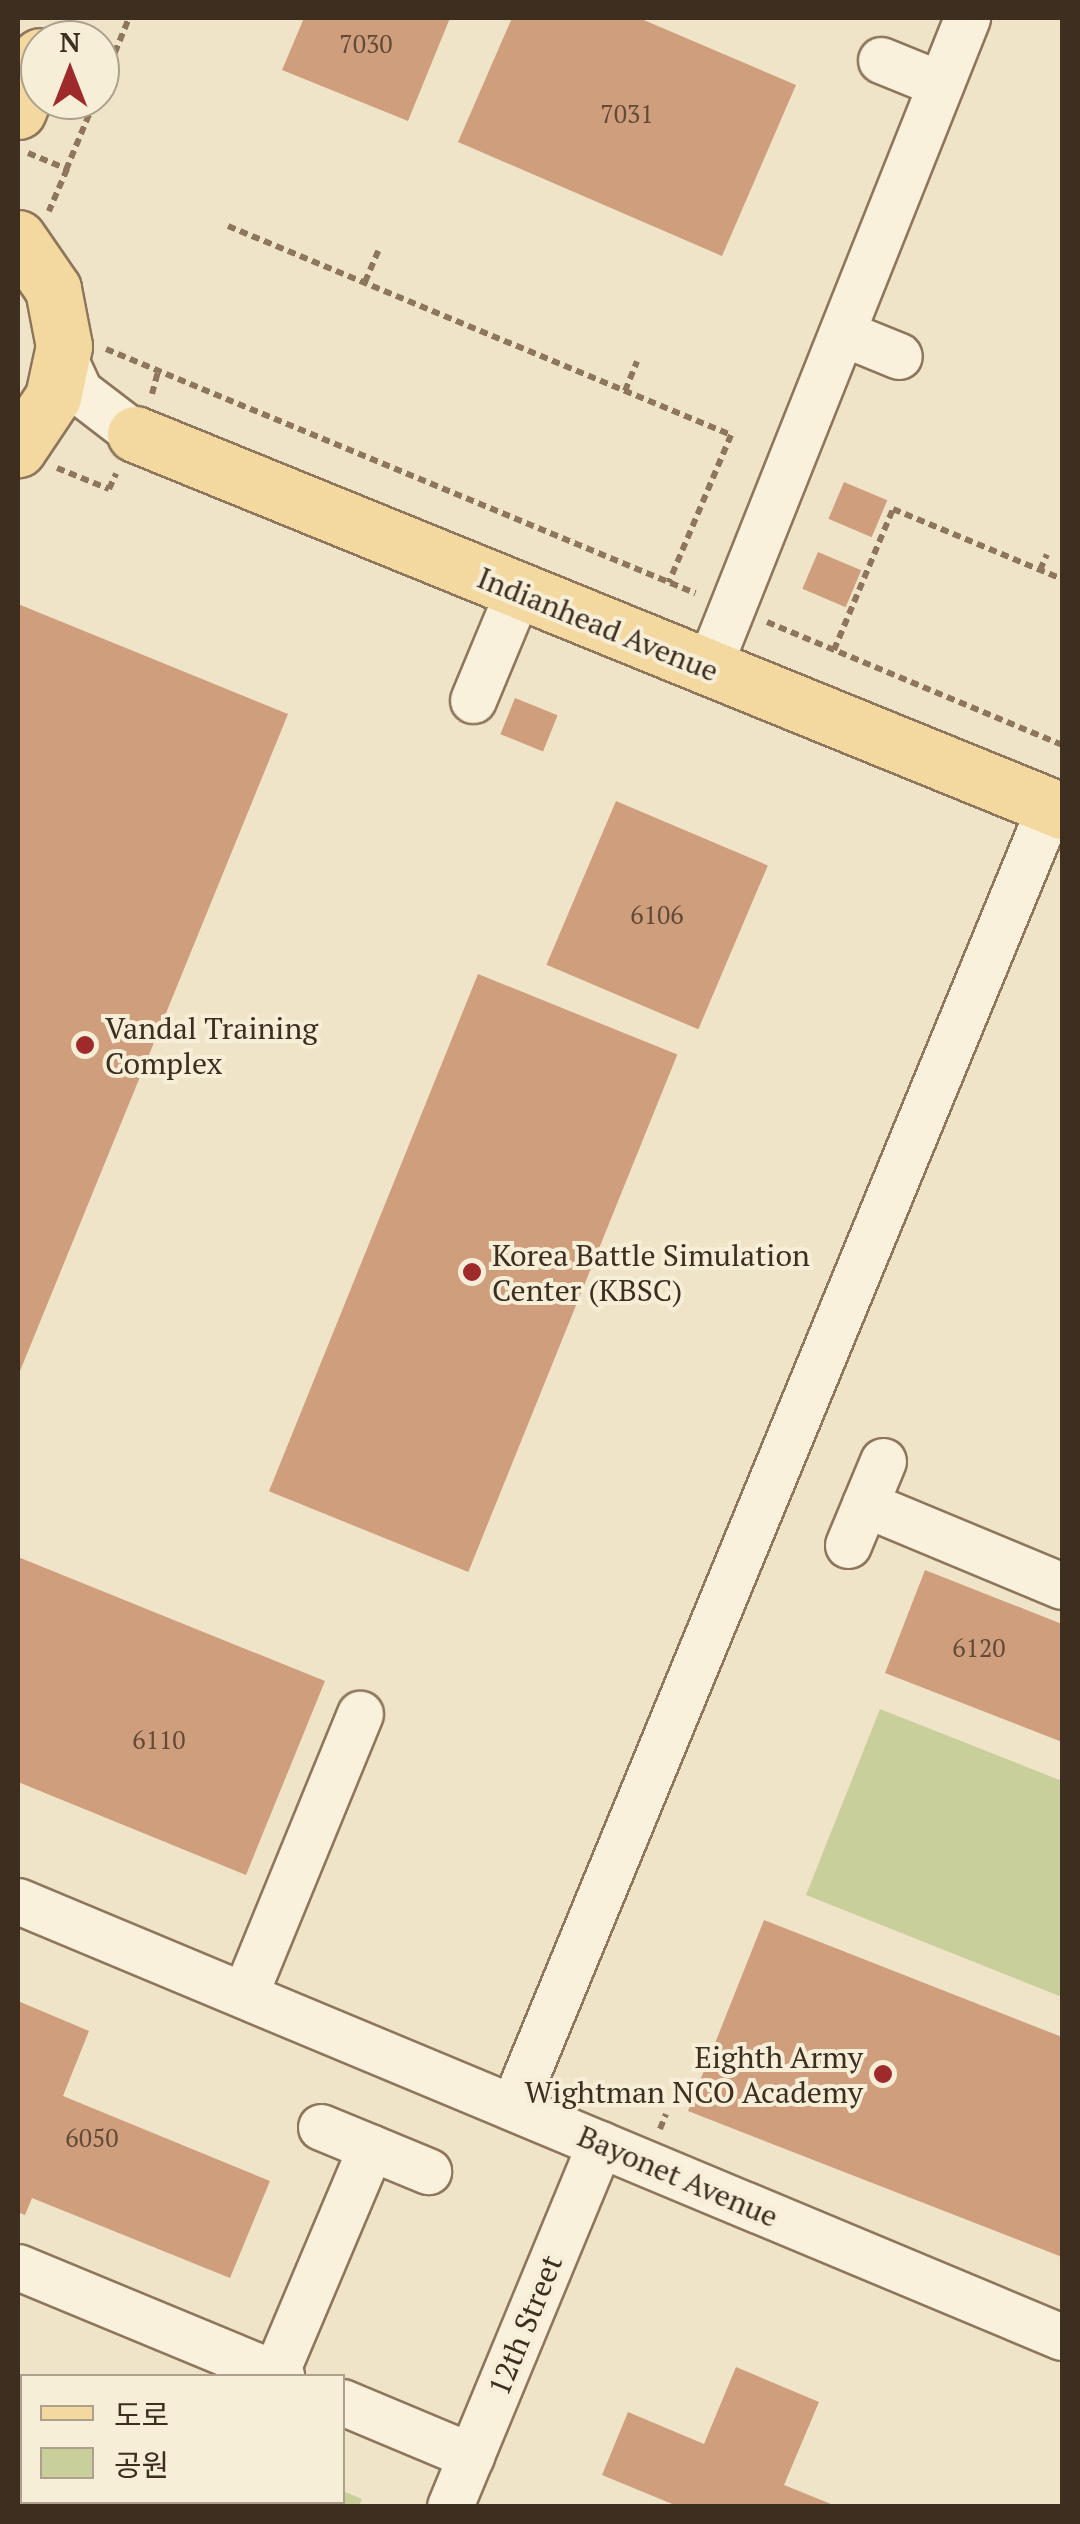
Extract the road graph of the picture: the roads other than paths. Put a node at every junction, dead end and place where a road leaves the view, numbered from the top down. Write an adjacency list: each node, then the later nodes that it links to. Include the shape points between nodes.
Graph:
1 (967, 18): 3 (street)
2 (880, 60): 3 (street)
3 (940, 84): 5 (street)
4 (31, 230): 6 (main road)
5 (845, 334): 7 (street); 11 (street)
6 (76, 349): 8 (street, via 79,391); 9 (main road)
7 (900, 356)
8 (135, 434): 9 (street, via 90,421); 10 (main road, Indianhead Avenue)
9 (25, 441)
10 (518, 592): 11 (main road, Indianhead Avenue); 12 (street)
11 (708, 668): 13 (main road, Indianhead Avenue)
12 (474, 700)
13 (1056, 809): 19 (street)
14 (882, 1461): 15 (street, via 856,1524)
15 (1062, 1586)
16 (360, 1714): 18 (street)
17 (18, 1901): 18 (street, Bayonet Avenue)
18 (245, 1994): 19 (street, Bayonet Avenue)
19 (513, 2108): 21 (street, Bayonet Avenue)
20 (321, 2127): 22 (street)
21 (600, 2144): 25 (street, Bayonet Avenue); 29 (street, 12th Street)
22 (371, 2147): 23 (street); 27 (street)
23 (428, 2172)
24 (18, 2267): 26 (street)
25 (1062, 2336)
26 (276, 2374)
27 (278, 2374)
28 (345, 2403): 29 (street)
29 (472, 2456): 30 (street, 12th Street)
30 (450, 2506)

